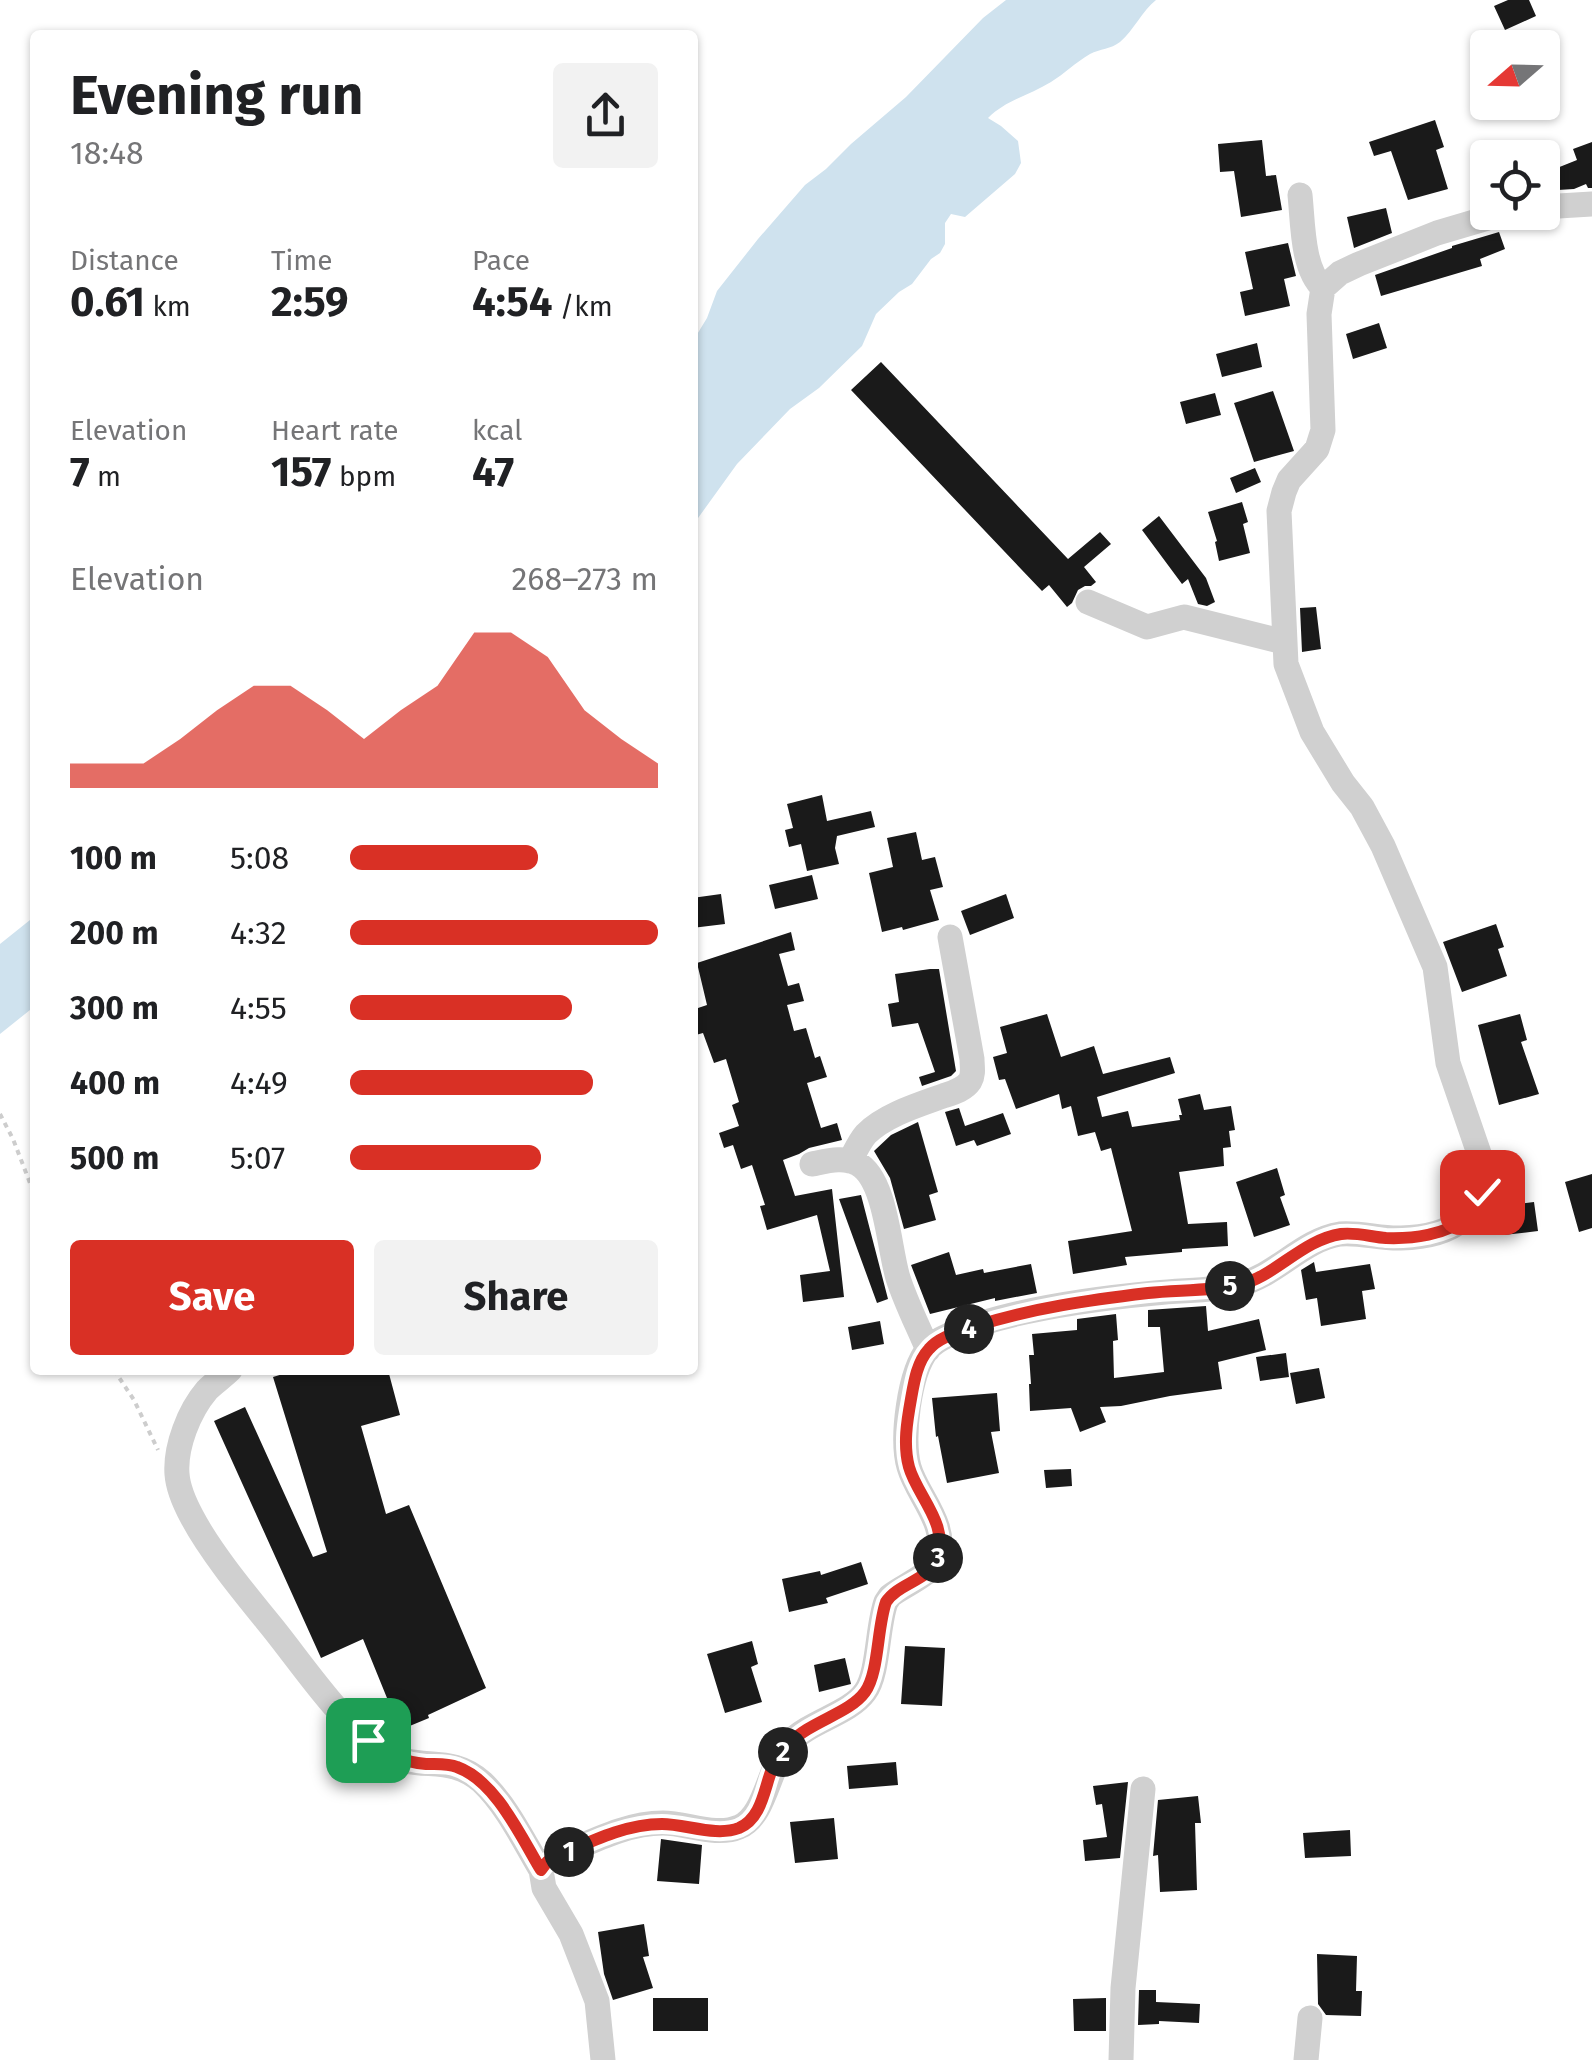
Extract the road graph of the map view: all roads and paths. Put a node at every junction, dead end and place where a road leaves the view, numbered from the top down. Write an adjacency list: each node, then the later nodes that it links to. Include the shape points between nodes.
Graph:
1 (1300, 196): 5 (street, via 1308,260)
2 (1592, 204): 3 (street)
3 (1560, 206)
4 (1470, 223): 5 (street, via 1359,264)
5 (1323, 288): 7 (street, via 1323,430 1317,449 1289,480 1279,511)
6 (1088, 602): 7 (street, via 1147,626 1184,617)
7 (1284, 642): 13 (street, via 1312,732 1383,846 1435,967 1448,1064 1482,1162 1475,1207 1465,1219 1429,1234 1330,1238 1236,1285 1047,1307 948,1336)
8 (950, 937): 10 (street, via 972,1058 970,1080 875,1127)
9 (0, 1114): 12 (path)
10 (850, 1161): 11 (street); 13 (street, via 860,1164 876,1188 897,1274)
11 (812, 1164)
12 (30, 1183)
13 (928, 1350): 18 (street, via 914,1380 906,1451 937,1524 939,1553 931,1568 886,1602 867,1690 790,1743 744,1825 722,1831 642,1825 553,1858)
14 (117, 1375): 16 (path)
15 (224, 1375): 16 (street, via 194,1409 181,1442)
16 (178, 1479): 18 (street, via 193,1520 328,1698 398,1760 454,1765 483,1784)
17 (1144, 1789): 21 (street)
18 (541, 1870): 20 (street, via 597,2000)
19 (1310, 2018): 22 (street)
20 (603, 2060)
21 (1121, 2060)
22 (1306, 2060)

